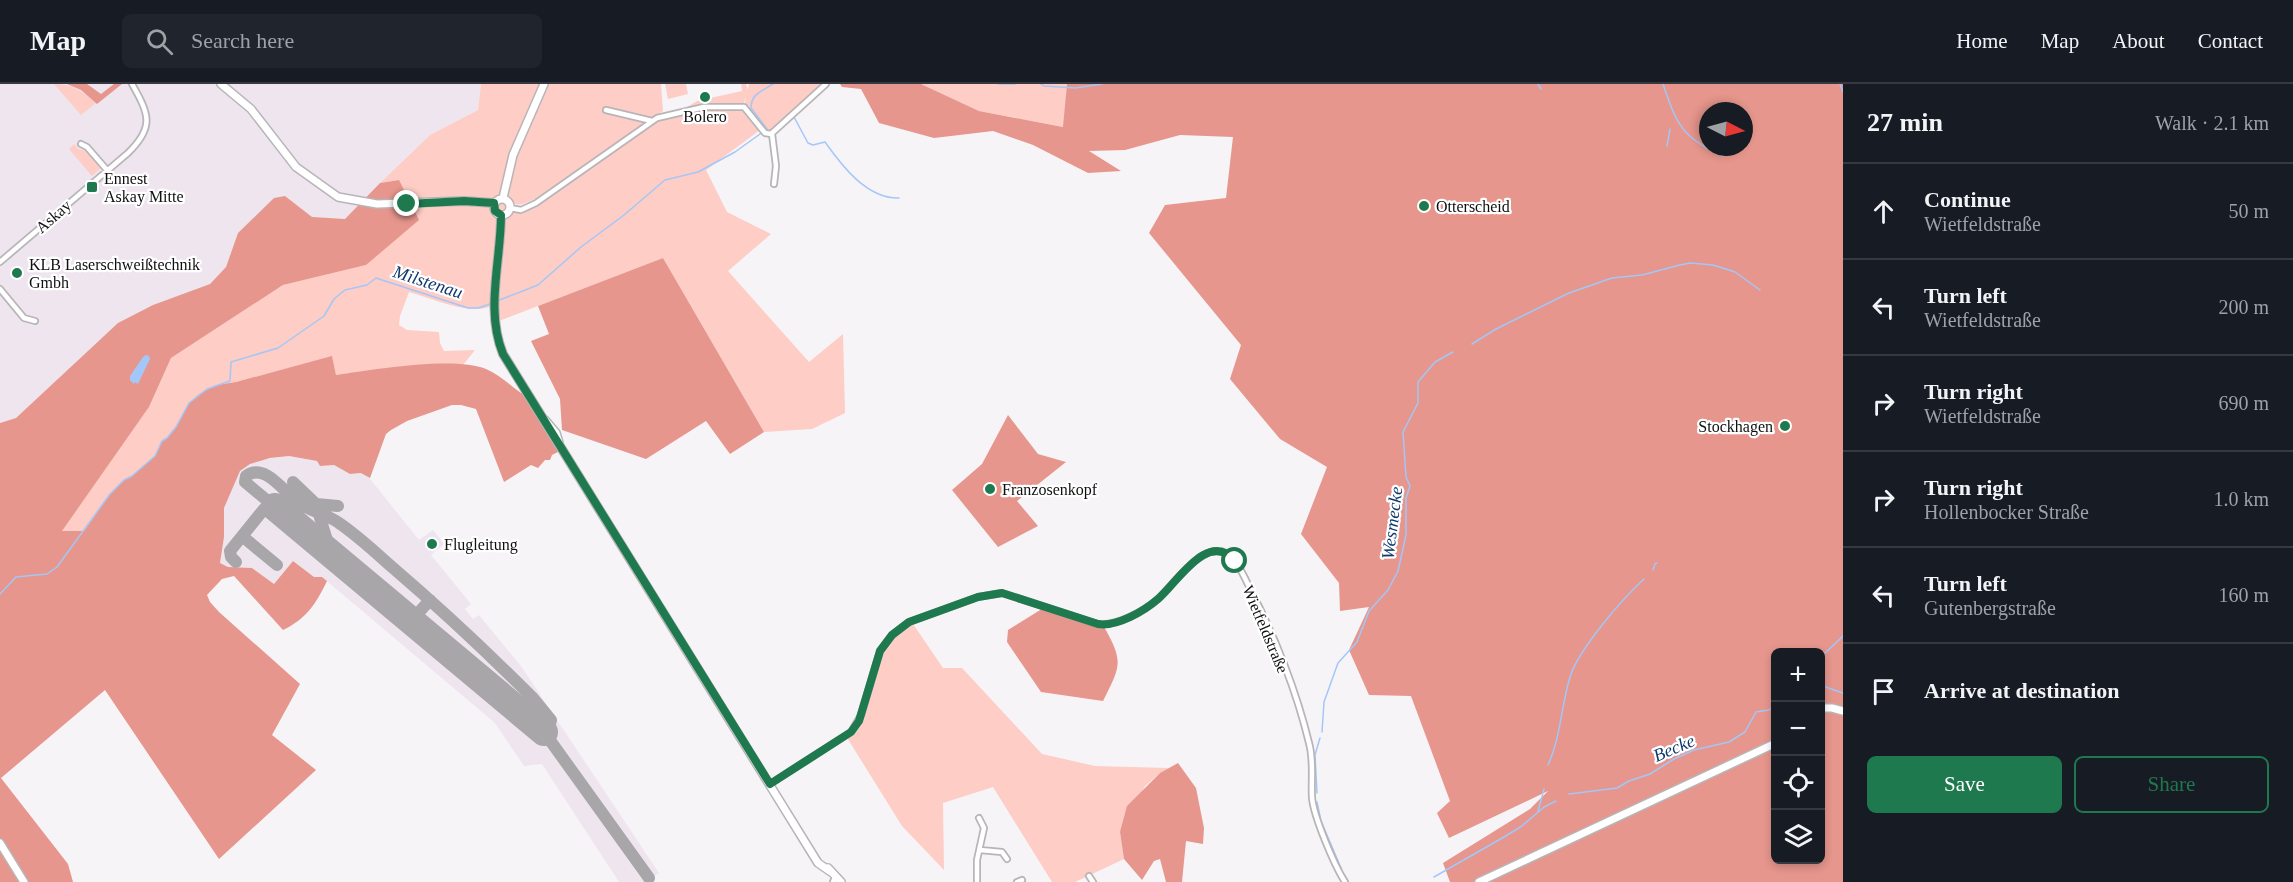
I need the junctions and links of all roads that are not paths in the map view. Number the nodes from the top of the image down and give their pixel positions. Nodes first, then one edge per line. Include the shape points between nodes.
1 (132, 84) edge
2 (221, 84) edge
3 (544, 84) edge
4 (826, 84) edge
5 (606, 110) dead end
6 (652, 121) junction
7 (772, 134) junction
8 (81, 144) dead end
9 (107, 170) junction
10 (774, 184) dead end
11 (504, 198) junction
12 (494, 203) junction
13 (510, 208) junction
14 (501, 215) junction
15 (0, 262) edge
16 (0, 290) edge
17 (35, 321) dead end
18 (1825, 708) edge
19 (1843, 711) edge
20 (1771, 745) edge
21 (770, 784) junction
22 (979, 818) dead end
23 (0, 843) edge
24 (980, 850) junction
25 (1007, 859) dead end
26 (1089, 876) dead end
27 (835, 878) edge
28 (24, 882) edge
29 (977, 882) edge
30 (1093, 882) edge
31 (1345, 882) edge
32 (1479, 882) edge

1 - 9 street, Askay via 147,116 146,131
2 - 12 main road via 251,110 296,167 338,197 377,204
3 - 11 main road via 513,154
4 - 7 street
5 - 6 street
6 - 7 street via 704,106 734,106 746,108 765,133
6 - 13 street via 536,203 521,210
7 - 10 street
8 - 9 street
9 - 15 street, Askay
11 - 12 main road
11 - 13 main road
12 - 14 main road via 495,211
13 - 14 main road
14 - 21 main road via 494,302 495,331 503,354
16 - 17 street via 24,318
18 - 19 main road
20 - 32 main road
21 - 27 main road via 808,845
21 - 31 street, Wietfeldstraße via 851,732 859,721 880,651 909,622 978,597 1002,593 1108,624 1155,601 1201,556 1221,551 1233,558 1283,663 1310,747 1312,800
22 - 24 street via 984,828
23 - 28 main road
24 - 25 street via 1002,852
24 - 29 street
26 - 30 street

